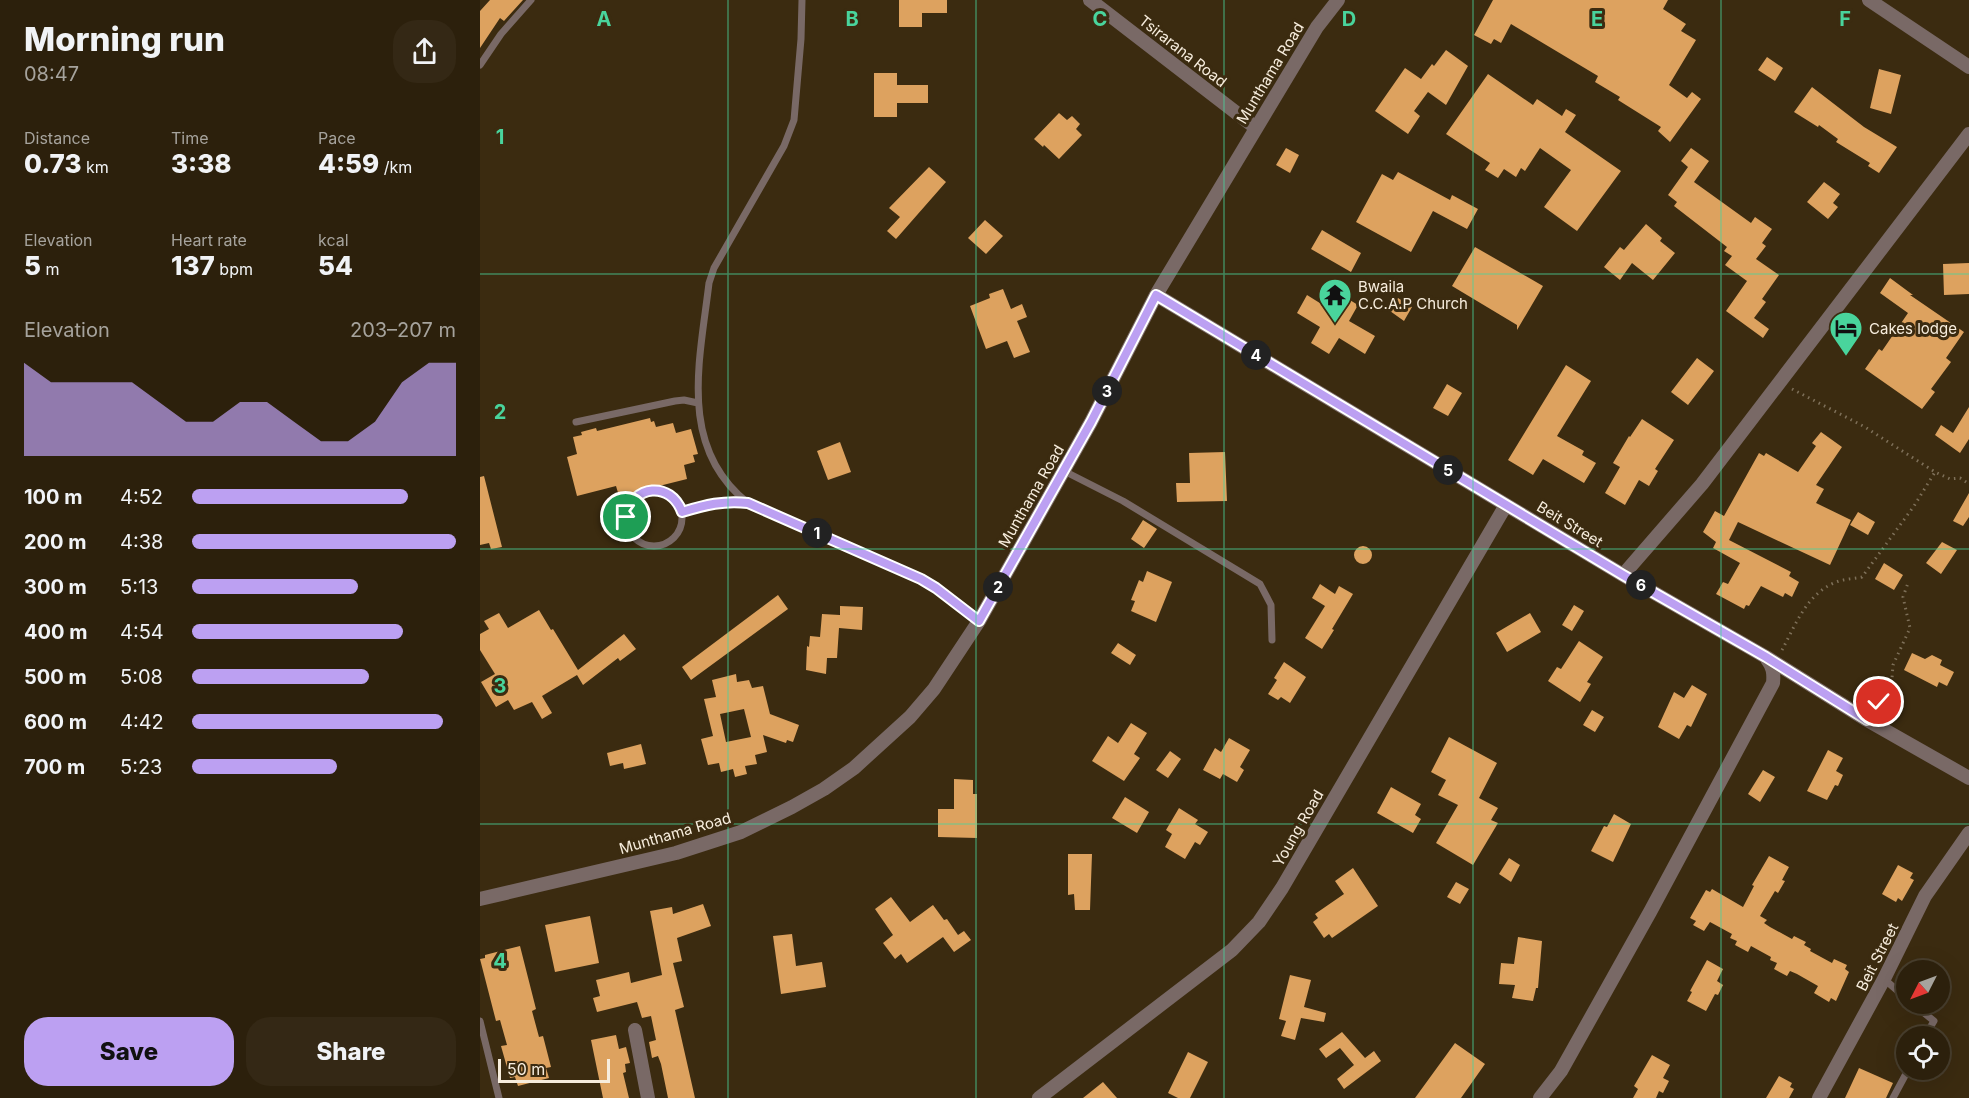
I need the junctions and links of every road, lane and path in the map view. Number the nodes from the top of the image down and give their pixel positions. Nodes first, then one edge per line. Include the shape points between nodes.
1 (531, 0) edge
2 (802, 0) edge
3 (1090, 0) edge
4 (1338, 0) edge
5 (1869, 0) edge
6 (480, 65) edge
7 (1969, 67) edge
8 (1256, 128) junction
9 (1969, 134) edge
10 (1156, 295) junction
11 (1783, 380) junction
12 (698, 403) junction
13 (576, 422) dead end
14 (1064, 471) junction
15 (1935, 472) junction
16 (1969, 484) edge
17 (748, 503) junction
18 (1506, 505) junction
19 (682, 512) junction
20 (1623, 575) junction
21 (1908, 583) dead end
22 (979, 621) junction
23 (1272, 640) dead end
24 (1766, 657) junction
25 (1867, 720) junction
26 (1969, 778) edge
27 (1969, 834) edge
28 (480, 899) edge
29 (1884, 979) junction
30 (1896, 989) edge
31 (1925, 1014) edge
32 (480, 1021) edge
33 (1931, 1026) edge
34 (635, 1030) dead end
35 (1903, 1080) edge
36 (499, 1098) edge
37 (648, 1098) edge
38 (1039, 1098) edge
39 (1540, 1098) edge
40 (1819, 1098) edge
41 (1893, 1098) edge

1 - 6 lane
2 - 12 lane via 794,120 784,146 714,268 709,283
3 - 8 street, Tsirarana Road
4 - 8 street, Munthama Road via 1317,27
5 - 7 street
8 - 10 street, Munthama Road
9 - 11 street
10 - 14 street, Munthama Road
10 - 18 street, Beit Street
11 - 15 path via 1792,389 1865,427
11 - 20 street via 1702,484
12 - 13 lane via 675,401
12 - 17 lane via 700,425 715,466 735,493
14 - 22 street, Munthama Road
14 - 23 lane via 1123,501 1260,584 1271,605
15 - 16 path
15 - 24 path via 1862,577 1834,583 1813,597 1782,650
17 - 19 lane via 717,502
17 - 22 lane via 921,579
18 - 20 street, Beit Street
18 - 38 street, Young Road via 1259,922 1232,951
19 - 19 lane via 678,534 660,546 639,542 627,524 630,503 648,491 669,494
20 - 24 street, Beit Street
21 - 25 path via 1903,597 1910,628 1887,689
22 - 28 street, Munthama Road via 934,689 910,717 854,768 800,803 741,831 676,853
24 - 25 street, Beit Street
24 - 39 street via 1772,666 1773,683 1572,1051
25 - 26 street, Beit Street
27 - 29 street, Beit Street via 1925,896
29 - 30 lane
29 - 40 street, Beit Street
31 - 33 lane via 1934,1021
32 - 36 lane
34 - 37 street
35 - 41 lane

